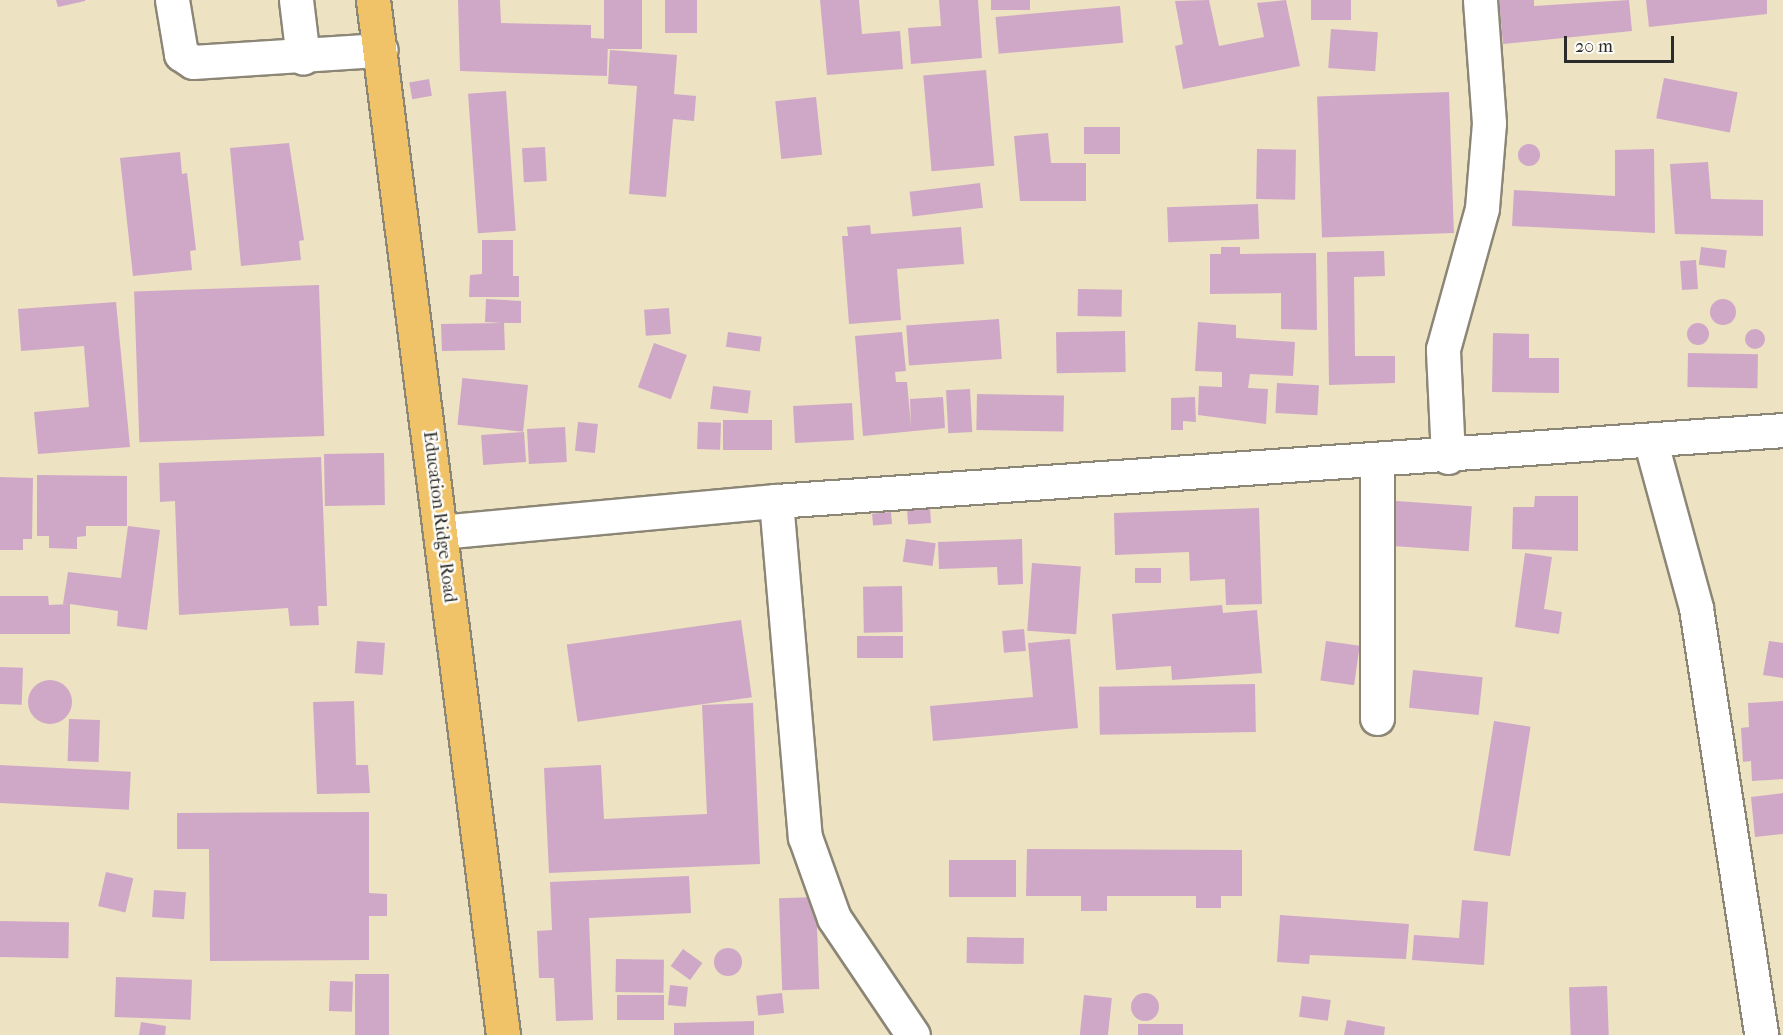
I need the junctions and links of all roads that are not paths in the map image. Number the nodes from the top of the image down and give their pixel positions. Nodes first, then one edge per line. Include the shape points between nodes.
1 (172, 0) edge
2 (296, 0) edge
3 (373, 0) edge
4 (1480, 0) edge
5 (381, 50) junction
6 (303, 58) junction
7 (1783, 430) edge
8 (1651, 442) junction
9 (1448, 457) junction
10 (1377, 461) junction
11 (776, 501) junction
12 (440, 532) junction
13 (1377, 718) dead end
14 (503, 1035) edge
15 (913, 1035) edge
16 (1761, 1035) edge

1 - 6 street via 181,54 193,62
2 - 6 street
3 - 5 main road, Education Ridge Road
4 - 9 street via 1490,123 1482,208 1443,350
5 - 6 street
5 - 12 main road, Education Ridge Road
7 - 8 street
8 - 9 street
8 - 16 street via 1696,608
9 - 10 street
10 - 11 street
10 - 13 street
11 - 12 street
11 - 15 street via 805,837 834,918
12 - 14 main road, Education Ridge Road

